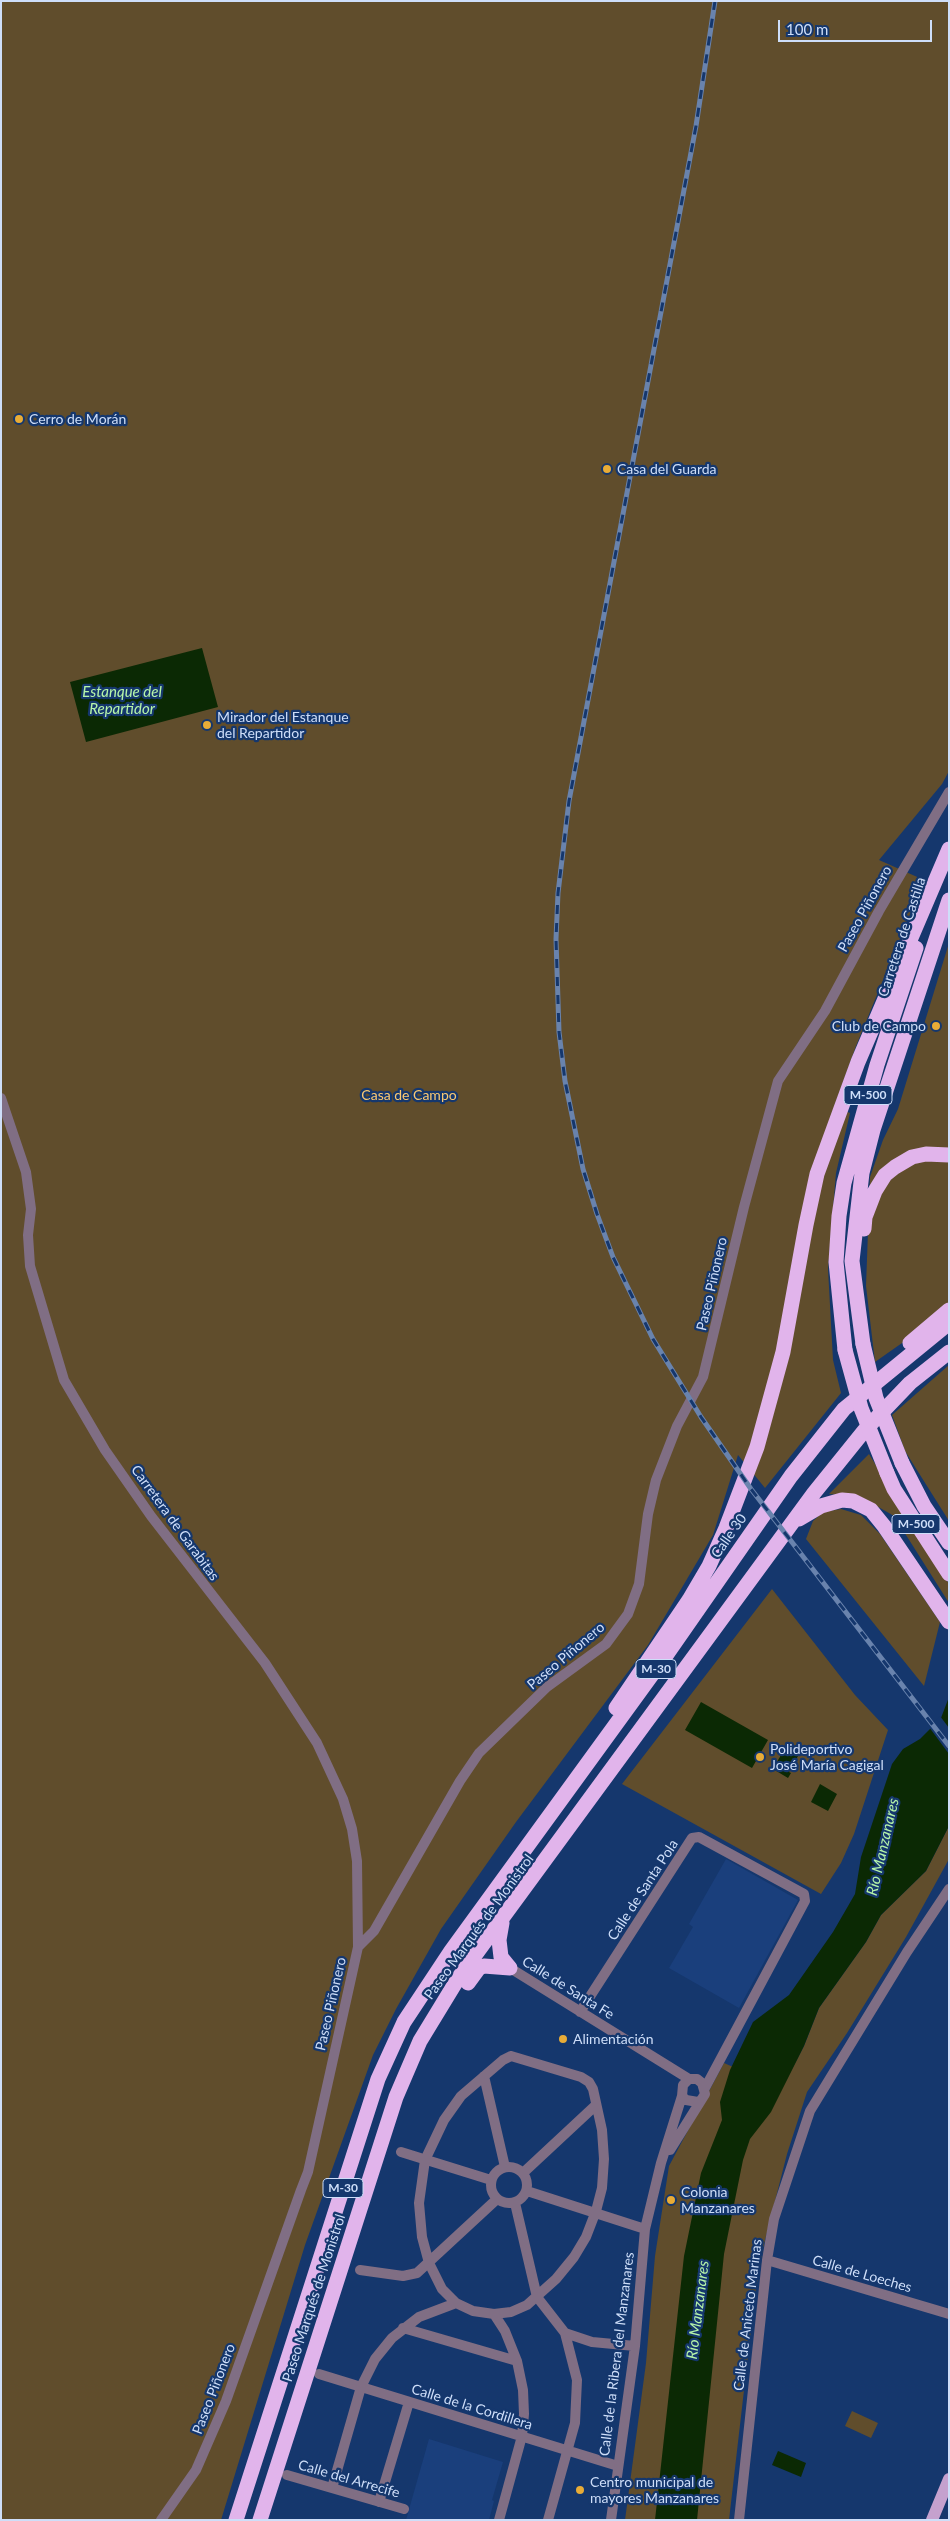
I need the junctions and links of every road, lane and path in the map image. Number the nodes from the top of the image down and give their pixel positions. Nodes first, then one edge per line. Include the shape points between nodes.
1 (949, 792) edge
2 (949, 849) edge
3 (949, 900) edge
4 (1, 1098) edge
5 (949, 1155) edge
6 (949, 1310) edge
7 (949, 1323) edge
8 (862, 1338) junction
9 (949, 1352) edge
10 (844, 1409) junction
11 (794, 1522) junction
12 (949, 1543) edge
13 (949, 1574) edge
14 (948, 1621) edge
15 (565, 1794) junction
16 (949, 1889) edge
17 (503, 1918) junction
18 (358, 1947) junction
19 (510, 1968) junction
20 (580, 2012) junction
21 (420, 2041) junction
22 (484, 2076) junction
23 (689, 2079) junction
24 (705, 2088) junction
25 (682, 2096) junction
26 (698, 2102) junction
27 (596, 2105) junction
28 (401, 2152) dead end
29 (425, 2160) junction
30 (661, 2163) junction
31 (505, 2167) junction
32 (523, 2173) junction
33 (491, 2180) junction
34 (527, 2191) junction
35 (497, 2200) junction
36 (515, 2203) junction
37 (596, 2212) junction
38 (645, 2229) junction
39 (767, 2260) junction
40 (429, 2263) junction
41 (360, 2270) dead end
42 (537, 2297) junction
43 (456, 2303) junction
44 (494, 2314) junction
45 (949, 2314) edge
46 (403, 2328) junction
47 (565, 2333) junction
48 (635, 2346) junction
49 (518, 2361) junction
50 (318, 2374) dead end
51 (360, 2388) junction
52 (409, 2402) junction
53 (522, 2436) junction
54 (567, 2450) junction
55 (618, 2466) junction
56 (287, 2476) dead end
57 (949, 2479) edge
58 (332, 2488) junction
59 (379, 2502) junction
60 (404, 2509) dead end
61 (161, 2520) edge
62 (236, 2520) edge
63 (260, 2520) edge
64 (499, 2520) edge
65 (548, 2520) edge
66 (612, 2520) edge
67 (739, 2520) edge
68 (932, 2520) edge

1 - 18 street, Paseo Piñonero via 825,1011 778,1081 703,1377 677,1426 656,1480 646,1522 639,1584 628,1614 606,1644 547,1688 479,1753 374,1931
2 - 13 highway, Carretera de Castilla / M-500, bridge via 877,1065 844,1183 836,1262 845,1350 861,1408 894,1488
2 - 15 highway via 858,1062 817,1174 783,1352 757,1447 726,1528 699,1583 623,1697
3 - 8 highway, M-500 via 873,1130 862,1173 852,1261
4 - 18 street, Carretera de Garabitas via 26,1172 30,1266 64,1380 110,1457 151,1516 265,1663 321,1750 343,1799 352,1829 357,1861
5 - 8 highway via 912,1157 885,1175 875,1191 865,1217 860,1262
6 - 10 highway via 898,1353
7 - 10 highway, Calle 30 / M-30
8 - 12 highway, M-500, bridge via 876,1398 902,1463 924,1506
9 - 11 highway, M-30 via 910,1384 864,1430
10 - 15 highway, Calle 30 / M-30 via 791,1476
11 - 14 highway via 821,1506 842,1500 853,1501 871,1510
11 - 17 highway, Paseo Marqués de Monistrol / M-30
15 - 62 highway, Paseo Marqués de Monistrol / M-30 via 451,1951 404,2022 378,2079
16 - 39 street, Calle de Aniceto Marinas via 810,2111 774,2219
17 - 19 highway via 498,1940 501,1958
17 - 21 highway, Paseo Marqués de Monistrol / M-30 via 459,1977
18 - 61 street, Paseo Piñonero via 308,2172 226,2401 196,2470
19 - 20 street, Calle de Santa Fe
19 - 21 highway via 490,1965 479,1968 439,2023
20 - 23 street, Calle de Santa Fe
20 - 24 street, Calle de Santa Pola via 692,1838 698,1837 725,1850 804,1894 805,1901
21 - 63 highway, Paseo Marqués de Monistrol / M-30 via 396,2097
22 - 27 street via 506,2058 516,2057 584,2078 594,2089
22 - 29 street via 461,2096 444,2120
22 - 31 street
23 - 24 street via 697,2079
23 - 25 street via 683,2085
24 - 26 street via 705,2094
25 - 26 street
25 - 30 street, Calle de la Ribera del Manzanares
26 - 30 street, Calle de la Ribera del Manzanares
27 - 32 street
27 - 37 street via 604,2159
28 - 29 street
29 - 33 street
29 - 40 street via 419,2203 422,2237
30 - 38 street, Calle de la Ribera del Manzanares
31 - 32 street
31 - 33 street
32 - 34 street
33 - 35 street via 491,2191
34 - 36 street
34 - 37 street
35 - 36 street
35 - 40 street
36 - 42 street
37 - 38 street
37 - 42 street via 574,2257
38 - 48 street, Calle de la Ribera del Manzanares
39 - 45 street, Calle de Loeches
39 - 67 street, Calle de Aniceto Marinas
40 - 41 street via 417,2273 403,2276
40 - 43 street via 442,2289
42 - 44 street via 511,2312
42 - 47 street
43 - 44 street via 473,2311
43 - 46 street via 428,2312
44 - 49 street
46 - 49 street
46 - 51 street via 375,2358
47 - 48 street via 592,2342
47 - 54 street via 577,2380 574,2423
48 - 55 street, Calle de la Ribera del Manzanares
49 - 53 street via 523,2390
50 - 51 street, Calle de la Cordillera
51 - 52 street, Calle de la Cordillera
51 - 58 street
52 - 53 street, Calle de la Cordillera
52 - 59 street
53 - 54 street, Calle de la Cordillera
53 - 64 street
54 - 55 street, Calle de la Cordillera
54 - 65 street
55 - 66 street, Calle de la Ribera del Manzanares
56 - 58 street, Calle del Arrecife
57 - 68 main road
58 - 59 street, Calle del Arrecife
59 - 60 street, Calle del Arrecife

